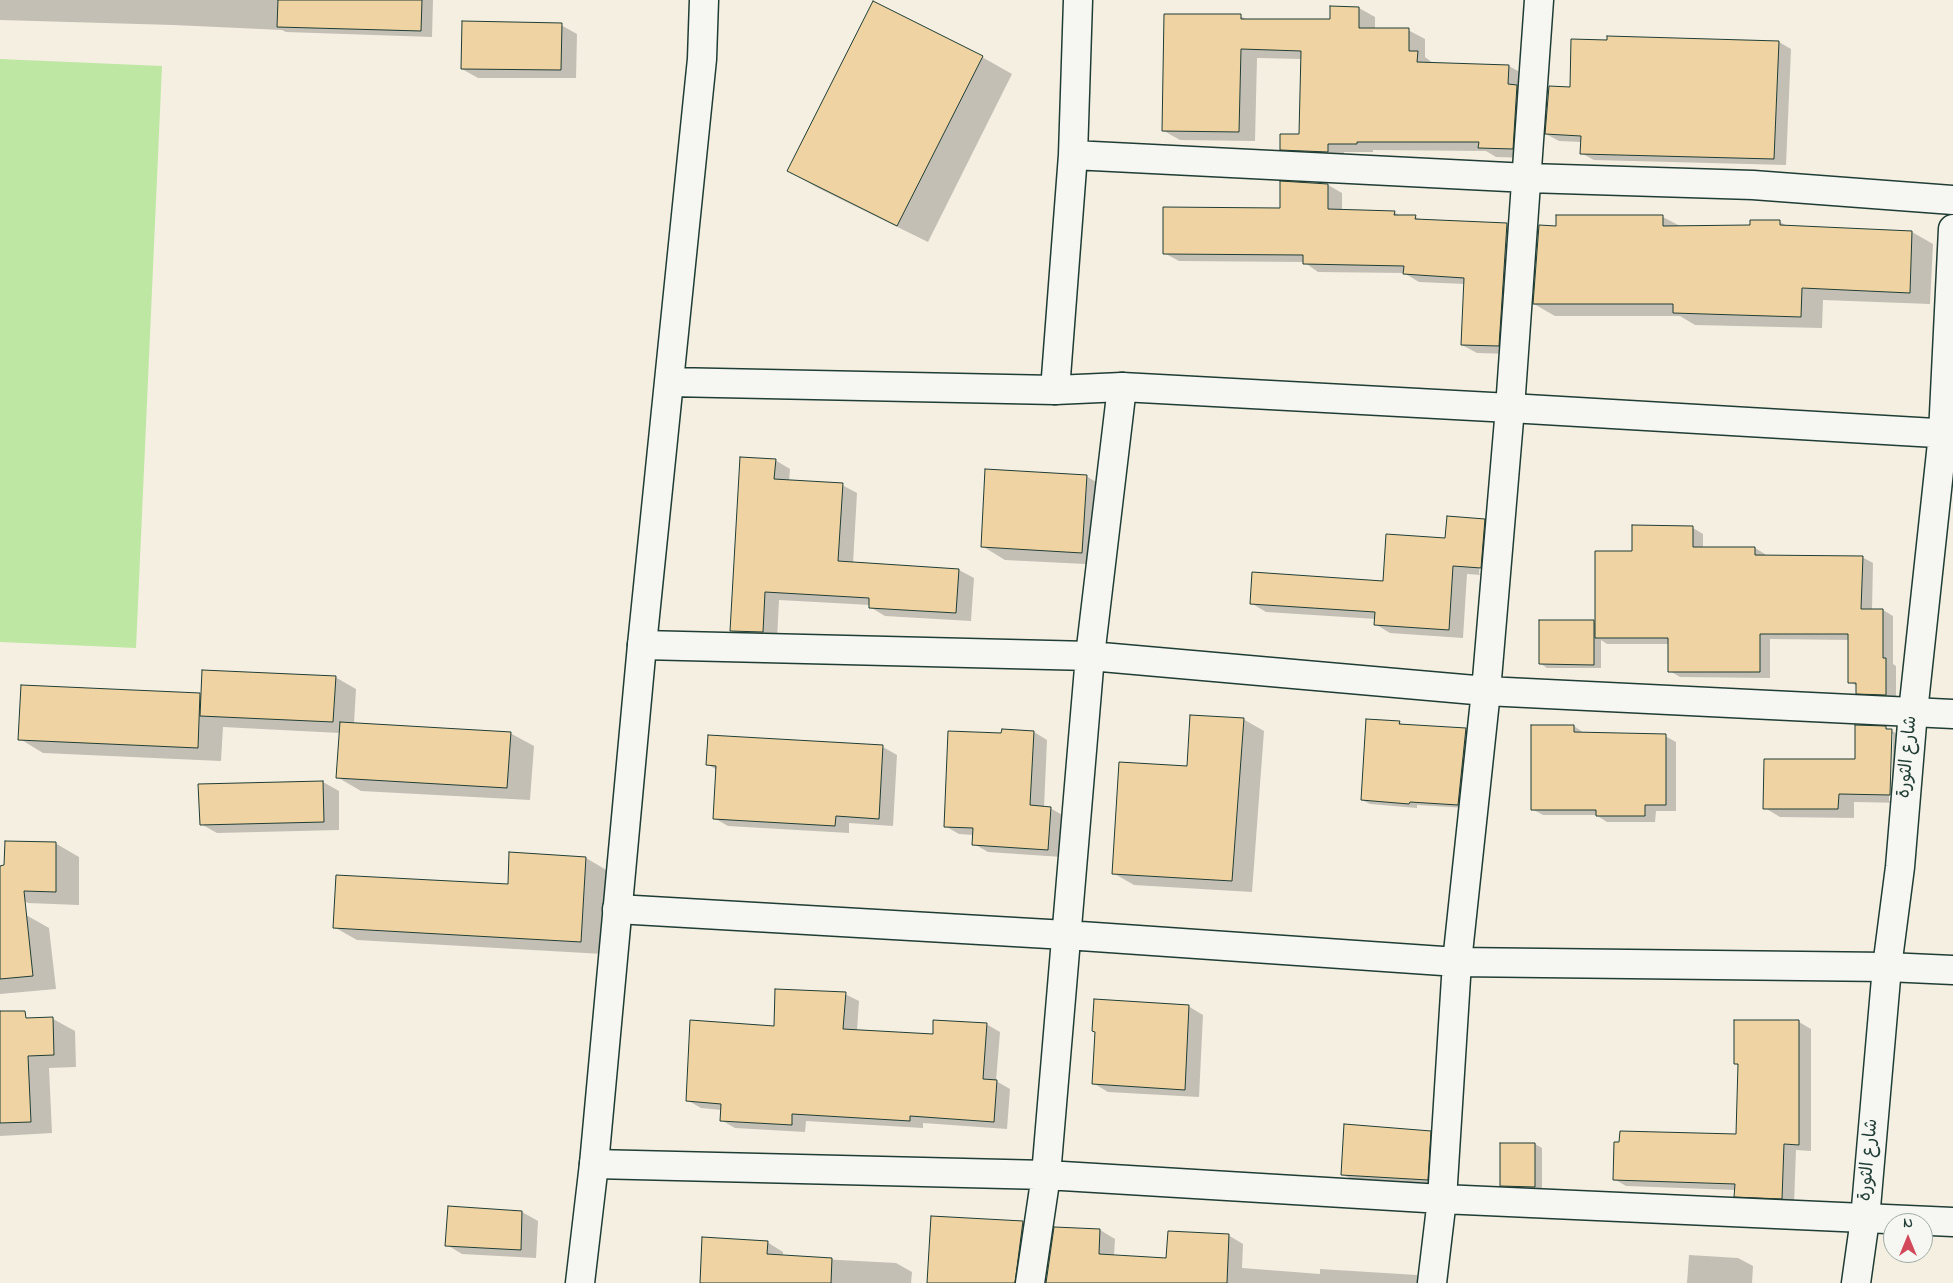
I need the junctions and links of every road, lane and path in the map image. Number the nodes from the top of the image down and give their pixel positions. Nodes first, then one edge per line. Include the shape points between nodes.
1 (704, 0) edge
2 (1078, 0) edge
3 (1540, 0) edge
4 (1073, 155) junction
5 (1528, 178) junction
6 (1953, 200) edge
7 (1953, 229) edge
8 (670, 382) junction
9 (1122, 388) junction
10 (1055, 390) junction
11 (1510, 408) junction
12 (1948, 434) edge
13 (642, 645) junction
14 (1090, 656) junction
15 (1486, 691) junction
16 (1913, 712) junction
17 (1953, 714) edge
18 (617, 909) junction
19 (1066, 935) junction
20 (1457, 962) junction
21 (1887, 967) junction
22 (1953, 970) edge
23 (594, 1164) junction
24 (1046, 1175) junction
25 (1442, 1199) junction
26 (1865, 1219) junction
27 (1953, 1222) edge
28 (580, 1283) edge
29 (1030, 1283) edge
30 (1432, 1283) edge
31 (1856, 1283) edge

1 - 8 street via 702,59
2 - 4 street
3 - 5 street
4 - 5 street
4 - 10 street
5 - 6 street via 1753,185
5 - 11 street
7 - 12 street, شارع الثورة
8 - 10 street
8 - 13 street
9 - 10 street
9 - 11 street
9 - 14 street
11 - 12 street
11 - 15 street
12 - 16 street, شارع الثورة
13 - 14 street
13 - 18 street
14 - 15 street
14 - 19 street
15 - 16 street
15 - 20 street
16 - 17 street
16 - 21 street, شارع الثورة via 1900,867
18 - 19 street
18 - 23 street
19 - 20 street
19 - 24 street
20 - 21 street
20 - 25 street
21 - 22 street
21 - 26 street, شارع الثورة
23 - 24 street
23 - 28 street
24 - 25 street
24 - 29 street
25 - 26 street
25 - 30 street
26 - 27 street
26 - 31 street, شارع الثورة

